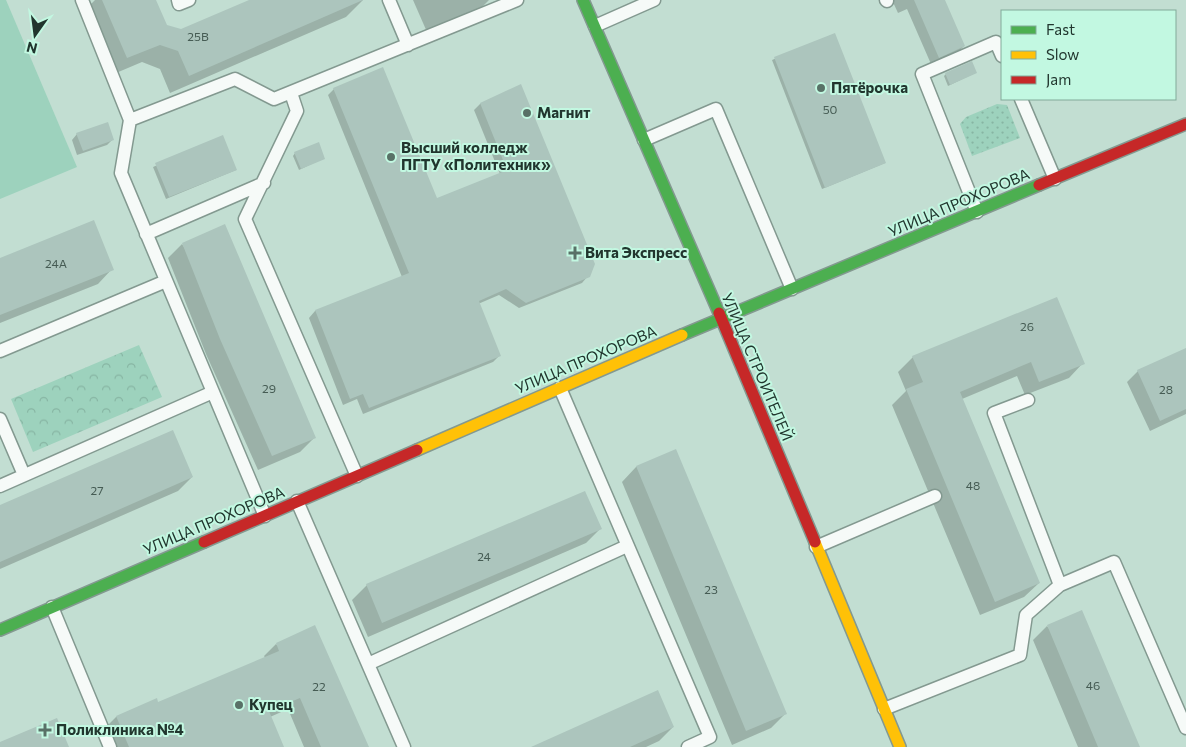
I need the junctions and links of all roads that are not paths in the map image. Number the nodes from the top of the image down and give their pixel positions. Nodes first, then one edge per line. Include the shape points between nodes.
1 (82, 0) edge
2 (178, 0) edge
3 (189, 0) edge
4 (389, 0) edge
5 (517, 0) edge
6 (584, 0) edge
7 (654, 0) edge
8 (595, 26) junction
9 (408, 45) junction
10 (1001, 54) edge
11 (291, 93) junction
12 (1021, 100) edge
13 (130, 120) junction
14 (1186, 124) edge
15 (644, 140) junction
16 (1055, 179) junction
17 (264, 183) junction
18 (977, 212) junction
19 (146, 234) junction
20 (166, 281) junction
21 (792, 289) junction
22 (720, 318) junction
23 (0, 351) edge
24 (560, 388) junction
25 (213, 392) junction
26 (1028, 400) dead end
27 (0, 419) edge
28 (24, 475) junction
29 (357, 476) junction
30 (0, 486) edge
31 (935, 496) dead end
32 (297, 501) junction
33 (265, 516) junction
34 (628, 546) junction
35 (816, 547) junction
36 (1060, 585) junction
37 (52, 607) junction
38 (0, 630) edge
39 (368, 664) junction
40 (884, 709) junction
41 (1186, 728) edge
42 (110, 747) edge
43 (404, 747) edge
44 (688, 747) edge
45 (900, 747) edge

1 - 13 lane
2 - 3 lane via 179,4
4 - 9 lane
5 - 9 lane
6 - 8 street, УЛИЦА СТРОИТЕЛЕЙ
7 - 8 lane
8 - 15 street, УЛИЦА СТРОИТЕЛЕЙ
9 - 11 lane
10 - 18 lane via 996,42 922,74
11 - 13 lane via 274,100 235,79
11 - 17 lane via 296,111
12 - 16 lane
13 - 19 lane via 120,174
14 - 16 street, УЛИЦА ПРОХОРОВА
15 - 21 lane via 716,109
15 - 22 street, УЛИЦА СТРОИТЕЛЕЙ
16 - 18 street, УЛИЦА ПРОХОРОВА
17 - 19 lane
17 - 29 lane via 245,219
18 - 21 street, УЛИЦА ПРОХОРОВА
19 - 20 lane
20 - 23 lane
20 - 25 lane
21 - 22 street, УЛИЦА ПРОХОРОВА
22 - 24 street, УЛИЦА ПРОХОРОВА
22 - 35 street, УЛИЦА СТРОИТЕЛЕЙ
24 - 29 street, УЛИЦА ПРОХОРОВА
24 - 34 lane
25 - 28 lane
25 - 33 lane
26 - 36 lane via 994,414
27 - 28 lane
28 - 30 lane
29 - 32 street, УЛИЦА ПРОХОРОВА
31 - 35 lane
32 - 33 street, УЛИЦА ПРОХОРОВА
32 - 39 lane
33 - 37 street, УЛИЦА ПРОХОРОВА
34 - 39 lane
34 - 44 lane via 710,737
35 - 40 street, УЛИЦА СТРОИТЕЛЕЙ
36 - 40 lane via 1026,616 1020,655
36 - 41 lane via 1114,562
37 - 38 street, УЛИЦА ПРОХОРОВА
37 - 42 lane
39 - 43 lane
40 - 45 street, УЛИЦА СТРОИТЕЛЕЙ

